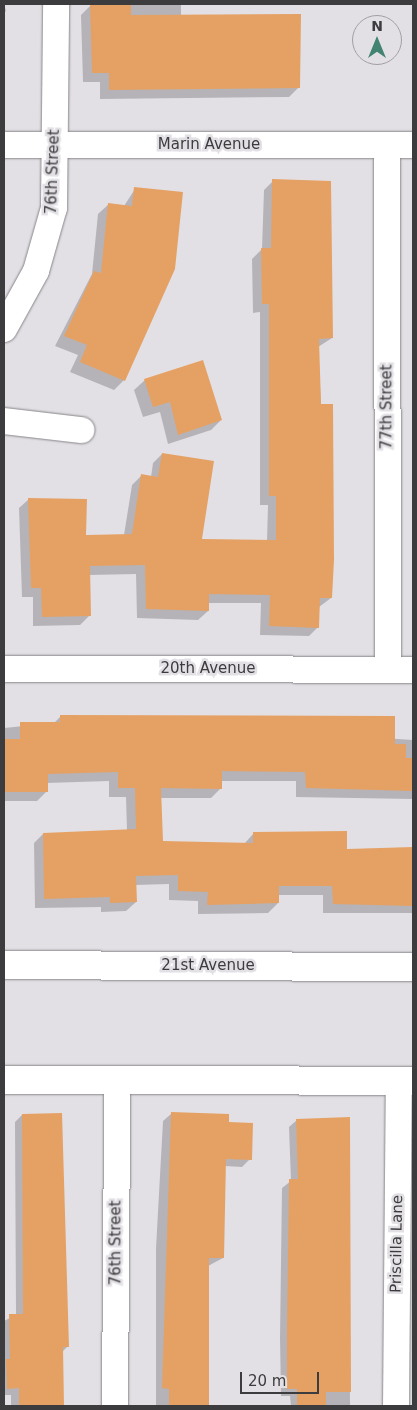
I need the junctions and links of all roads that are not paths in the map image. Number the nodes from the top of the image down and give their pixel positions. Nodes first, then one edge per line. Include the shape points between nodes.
1 (56, 4) edge
2 (4, 145) edge
3 (55, 145) junction
4 (387, 145) junction
5 (413, 145) edge
6 (4, 329) edge
7 (4, 421) edge
8 (81, 430) dead end
9 (4, 668) edge
10 (401, 670) edge
11 (4, 965) edge
12 (413, 966) edge
13 (4, 1080) edge
14 (117, 1080) junction
15 (406, 1081) edge
16 (115, 1406) edge
17 (396, 1406) edge

1 - 3 street, 76th Street
2 - 3 street, Marin Avenue
3 - 4 street, Marin Avenue
3 - 6 street, 76th Street via 54,208 48,240
4 - 5 street, Marin Avenue
4 - 10 street, 77th Street
7 - 8 street
9 - 10 street, 20th Avenue
11 - 12 street, 21st Avenue
13 - 14 street
14 - 15 street
14 - 16 street, 76th Street
15 - 17 street, Priscilla Lane

